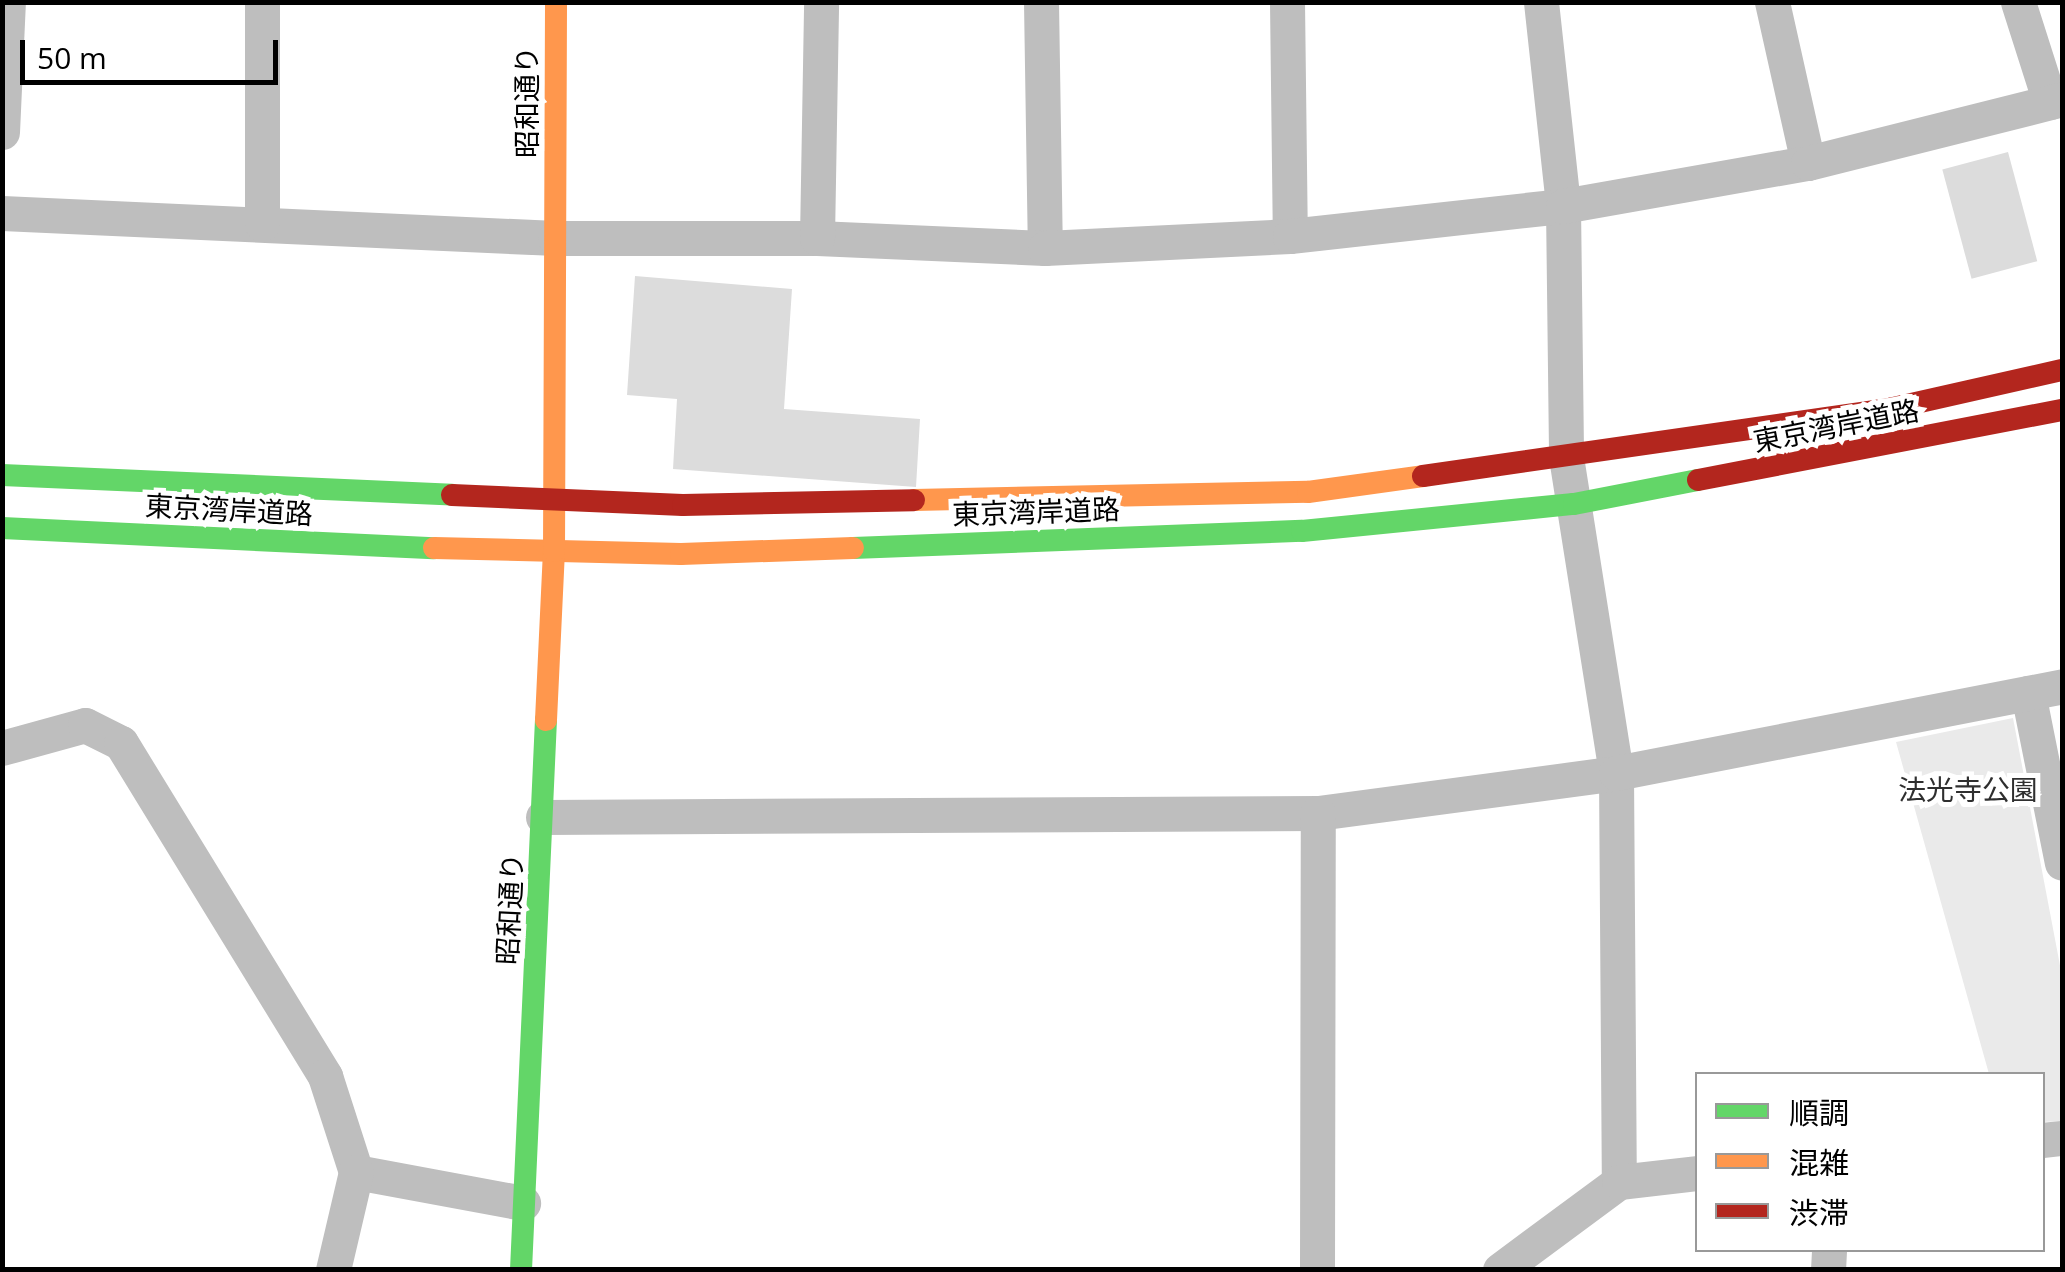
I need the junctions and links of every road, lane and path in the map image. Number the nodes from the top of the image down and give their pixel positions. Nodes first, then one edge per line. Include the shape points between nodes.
1 (8, 2) edge
2 (262, 2) edge
3 (556, 2) edge
4 (821, 2) edge
5 (1041, 2) edge
6 (1287, 2) edge
7 (1541, 2) edge
8 (1772, 2) edge
9 (2018, 2) edge
10 (2056, 101) edge
11 (2, 132) edge
12 (1808, 163) junction
13 (1563, 206) junction
14 (2, 213) edge
15 (262, 224) junction
16 (1290, 236) junction
17 (555, 238) junction
18 (817, 238) junction
19 (1044, 248) junction
20 (2062, 370) edge
21 (2062, 410) edge
22 (1566, 457) junction
23 (2, 475) edge
24 (555, 502) junction
25 (1574, 504) junction
26 (2, 528) edge
27 (554, 552) junction
28 (2062, 686) edge
29 (2028, 694) junction
30 (2, 748) edge
31 (1616, 773) junction
32 (1318, 813) junction
33 (543, 817) junction
34 (2062, 863) edge
35 (356, 1172) junction
36 (1695, 1174) edge
37 (1619, 1182) junction
38 (523, 1202) junction
39 (333, 1270) edge
40 (521, 1270) edge
41 (1317, 1270) edge
42 (1500, 1270) edge

1 - 11 street
2 - 15 street
3 - 17 main road, 昭和通り
4 - 18 street
5 - 19 street
6 - 16 street
7 - 13 street
8 - 12 street
9 - 10 street
10 - 12 street
12 - 13 street
13 - 16 street
13 - 22 street
14 - 15 street
15 - 17 street
16 - 19 street
17 - 18 street
17 - 24 main road, 昭和通り
18 - 19 street
20 - 22 main road, 東京湾岸道路 via 1889,409
21 - 25 main road, 東京湾岸道路
22 - 24 main road, 東京湾岸道路 via 1308,492
22 - 25 street
23 - 24 main road, 東京湾岸道路
24 - 27 main road, 昭和通り
25 - 27 main road, 東京湾岸道路 via 1302,530 681,554
25 - 31 street
26 - 27 main road, 東京湾岸道路
27 - 33 main road, 昭和通り
28 - 29 street
29 - 31 street
29 - 34 street
30 - 35 street via 84,725 120,742 326,1076
31 - 32 street
31 - 37 street
32 - 33 street
32 - 41 street
33 - 38 main road, 昭和通り
35 - 38 street
35 - 39 street
36 - 37 street
37 - 42 street
38 - 40 main road, 昭和通り

